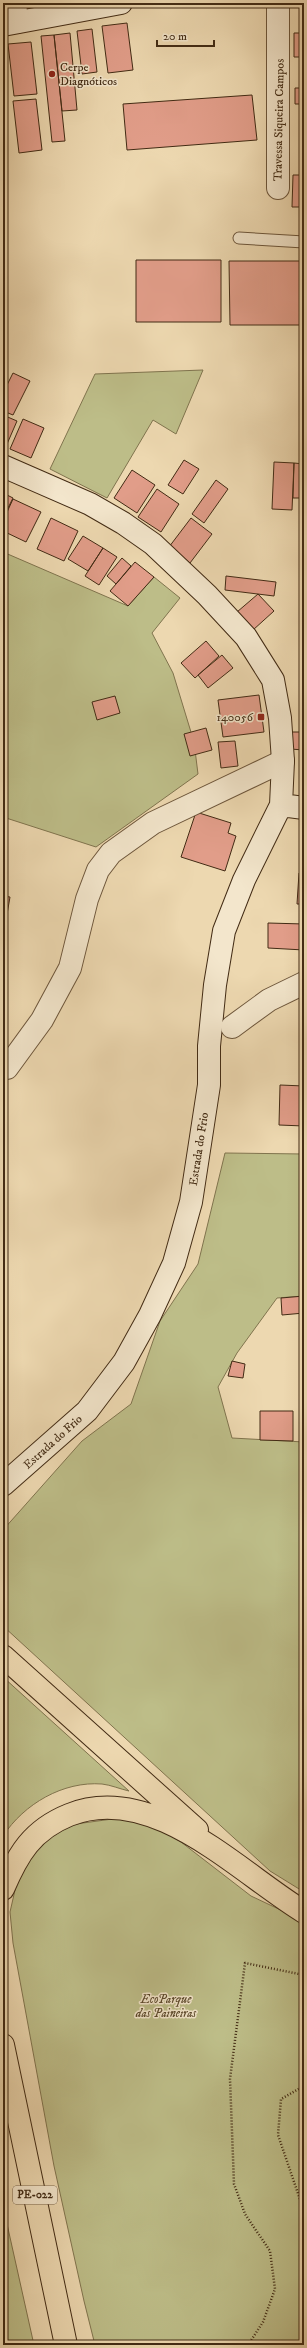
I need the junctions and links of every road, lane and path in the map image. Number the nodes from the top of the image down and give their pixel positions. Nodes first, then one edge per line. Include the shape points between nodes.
1 (120, 3) edge
2 (278, 3) edge
3 (12, 17) edge
4 (278, 188) dead end
5 (239, 238) dead end
6 (304, 242) edge
7 (3, 466) edge
8 (283, 770) junction
9 (281, 804) junction
10 (304, 808) edge
11 (304, 983) edge
12 (232, 1027) dead end
13 (7, 1068) dead end
14 (10, 1480) edge
15 (3, 1491) edge
16 (3, 1656) edge
17 (236, 1865) junction
18 (3, 1889) edge
19 (304, 1912) edge
20 (304, 1975) edge
21 (3, 2045) edge
22 (304, 2086) edge
23 (304, 2211) edge
24 (66, 2345) edge
25 (248, 2345) edge

1 - 3 main road
2 - 4 main road, Travessa Siqueira Campos
5 - 6 lane
7 - 8 main road, Estrada do Frio via 90,504 153,544 207,595 246,637 273,680 280,718
8 - 9 main road, Estrada do Frio
8 - 13 main road via 153,823 111,853 98,870 90,892 70,968 42,1020
9 - 10 main road
9 - 14 main road, Estrada do Frio via 244,880 224,932 215,985 209,1046 209,1085 191,1202 174,1263 150,1315 124,1362 87,1411
11 - 12 main road via 269,1000
14 - 15 main road, Estrada do Frio
16 - 17 highway
17 - 18 highway via 192,1835 141,1812 100,1807 61,1818 36,1834 15,1861
17 - 19 highway
20 - 25 path via 245,1963 230,2079 234,2184 245,2214 270,2251 275,2289 263,2322
21 - 24 highway, PE-022
22 - 23 path via 281,2099 278,2136

